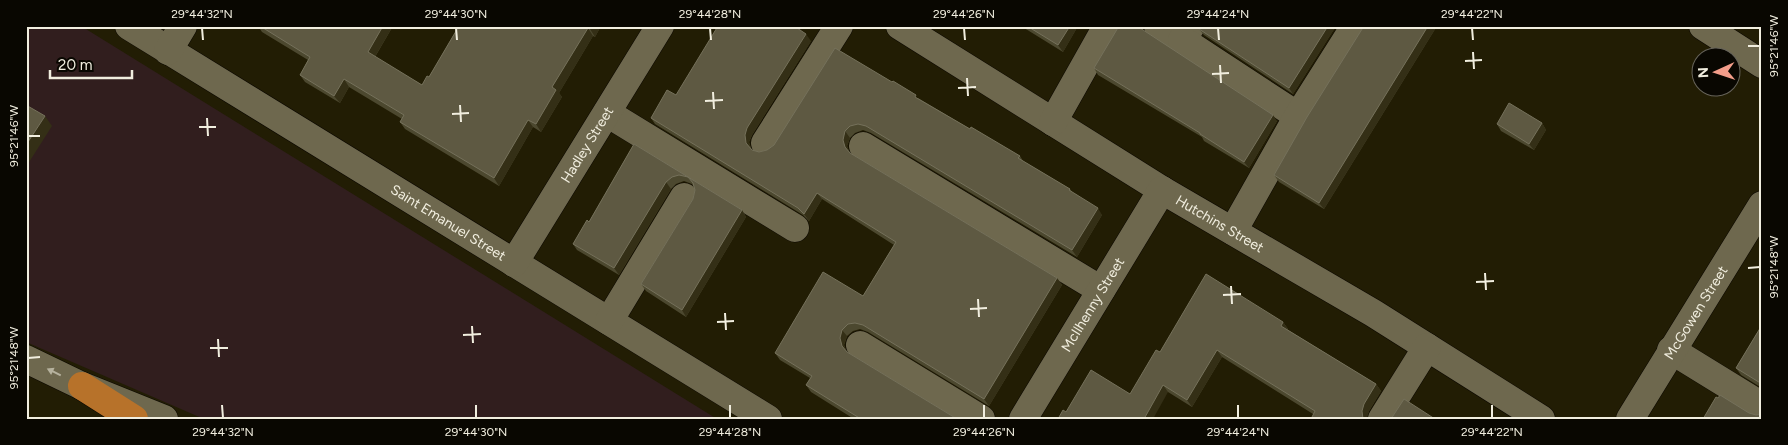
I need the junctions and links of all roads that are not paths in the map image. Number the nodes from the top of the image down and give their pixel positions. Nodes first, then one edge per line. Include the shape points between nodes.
1 (129, 26) edge
2 (183, 26) edge
3 (660, 26) edge
4 (839, 26) edge
5 (900, 26) edge
6 (1107, 26) edge
7 (1158, 26) edge
8 (1354, 26) edge
9 (1703, 26) edge
10 (1186, 33) edge
11 (168, 50) junction
12 (1762, 64) edge
13 (607, 112) junction
14 (1298, 116) junction
15 (1053, 122) junction
16 (766, 143) dead end
17 (863, 146) dead end
18 (1162, 190) junction
19 (684, 197) dead end
20 (1758, 218) edge
21 (795, 228) dead end
22 (1233, 231) junction
23 (514, 263) junction
24 (1101, 290) junction
25 (609, 321) junction
26 (860, 345) dead end
27 (1427, 347) junction
28 (1671, 350) junction
29 (26, 359) edge
30 (82, 386) junction
31 (1762, 406) edge
32 (134, 419) edge
33 (164, 419) edge
34 (768, 419) edge
35 (981, 419) edge
36 (1022, 419) edge
37 (1382, 419) edge
38 (1541, 419) edge
39 (1630, 419) edge

1 - 11 street, Saint Emanuel Street
2 - 11 street
3 - 13 street, Hadley Street
4 - 16 street
5 - 15 street, Hutchins Street
6 - 15 street
7 - 10 street
8 - 14 street
9 - 12 street
10 - 14 street
11 - 23 street, Saint Emanuel Street
13 - 21 street
13 - 23 street, Hadley Street
14 - 22 street
15 - 18 street, Hutchins Street
17 - 24 street
18 - 22 street, Hutchins Street
18 - 24 street, McIlhenny Street
19 - 25 street
20 - 28 street, McGowen Street
22 - 27 street, Hutchins Street
23 - 25 street, Saint Emanuel Street
24 - 36 street, McIlhenny Street
25 - 34 street, Saint Emanuel Street
26 - 35 street
27 - 37 street
27 - 38 street, Hutchins Street
28 - 31 street
28 - 39 street, McGowen Street
30 -> 29 street
30 - 32 highway
30 - 33 street

